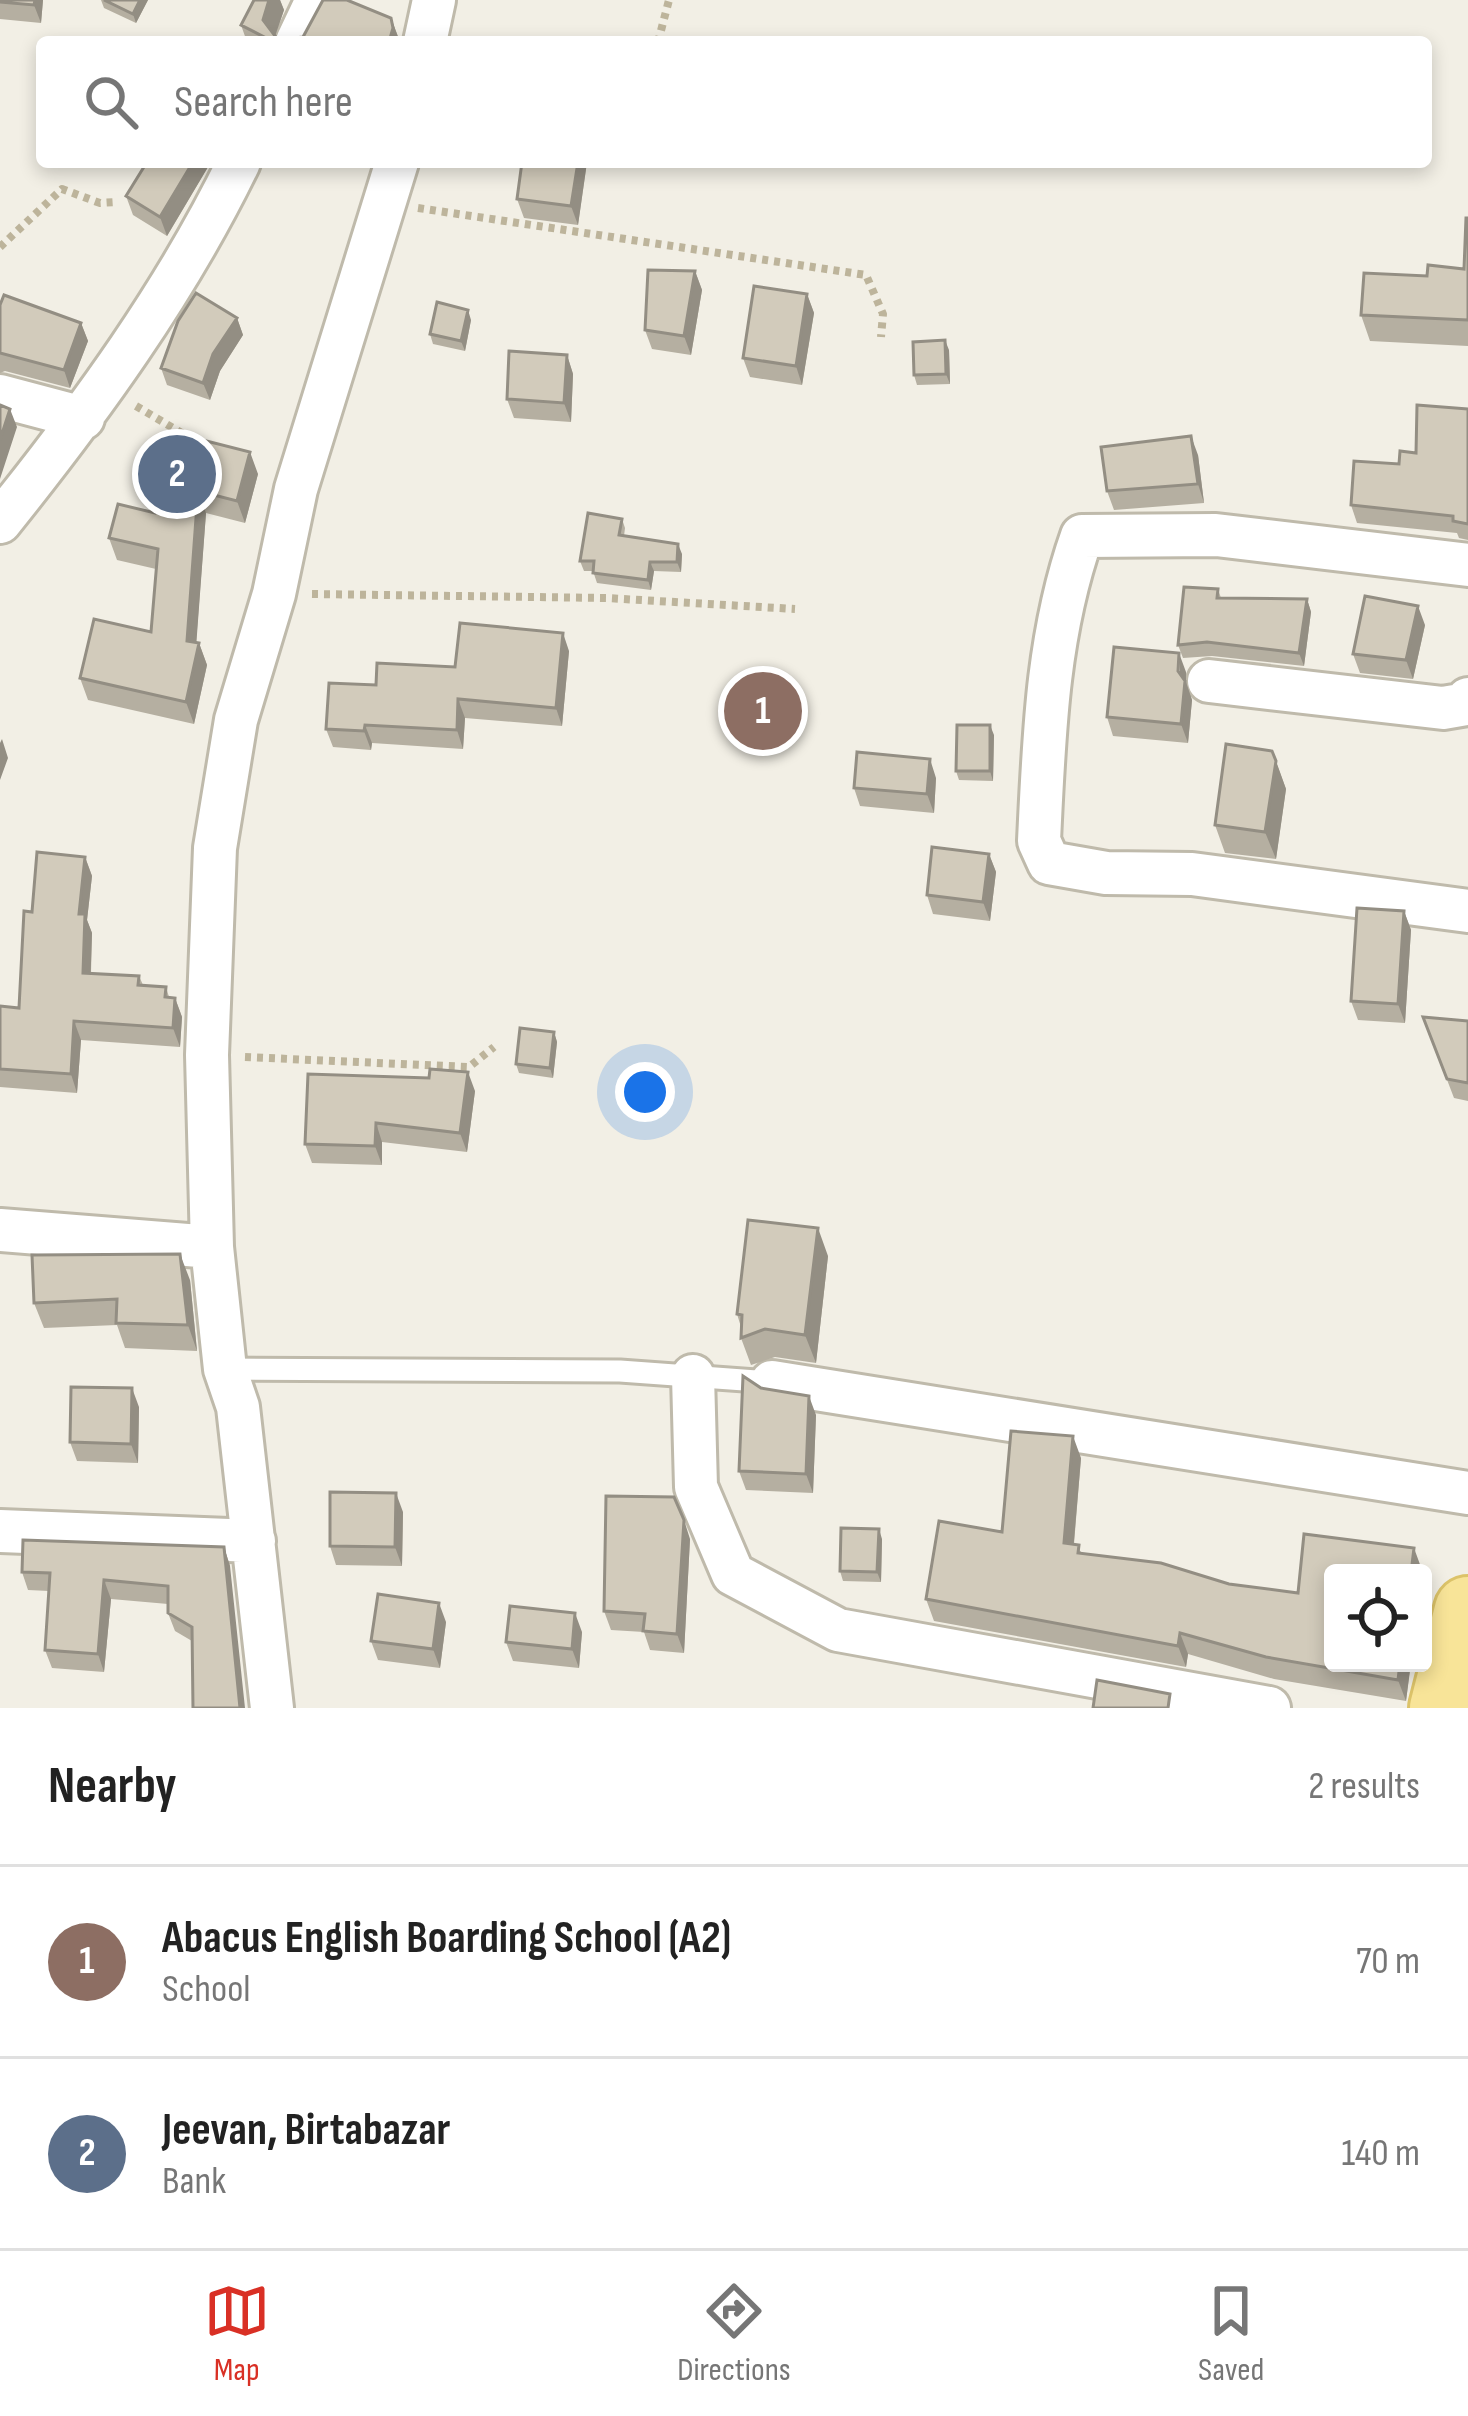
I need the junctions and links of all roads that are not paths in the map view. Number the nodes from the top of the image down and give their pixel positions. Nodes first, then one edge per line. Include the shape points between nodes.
1 (317, 0) edge
2 (434, 0) edge
3 (300, 36) edge
4 (426, 36) edge
5 (235, 168) edge
6 (396, 168) edge
7 (0, 396) edge
8 (94, 402) junction
9 (0, 522) edge
10 (1468, 565) edge
11 (1208, 681) dead end
12 (1468, 699) edge
13 (1468, 910) edge
14 (0, 1230) edge
15 (212, 1247) junction
16 (225, 1369) junction
17 (693, 1376) junction
18 (772, 1382) joint
19 (1468, 1493) edge
20 (0, 1531) edge
21 (254, 1541) junction
22 (1468, 1610) edge
23 (272, 1708) edge
24 (1269, 1708) edge
25 (1443, 1708) edge

1 - 3 street
2 - 4 street
5 - 8 street
6 - 15 street via 296,489 236,720 215,848 207,1055
7 - 8 street
8 - 9 street
10 - 13 street via 1216,535 1082,536 1047,682 1040,841 1049,863 1106,873 1192,874
11 - 12 street via 1443,708
14 - 15 street
15 - 16 street
16 - 17 lane
16 - 21 street via 238,1407
17 - 18 lane
17 - 24 street via 696,1487 733,1574 838,1630
18 - 19 street
20 - 21 street
21 - 23 street
22 - 25 main road

